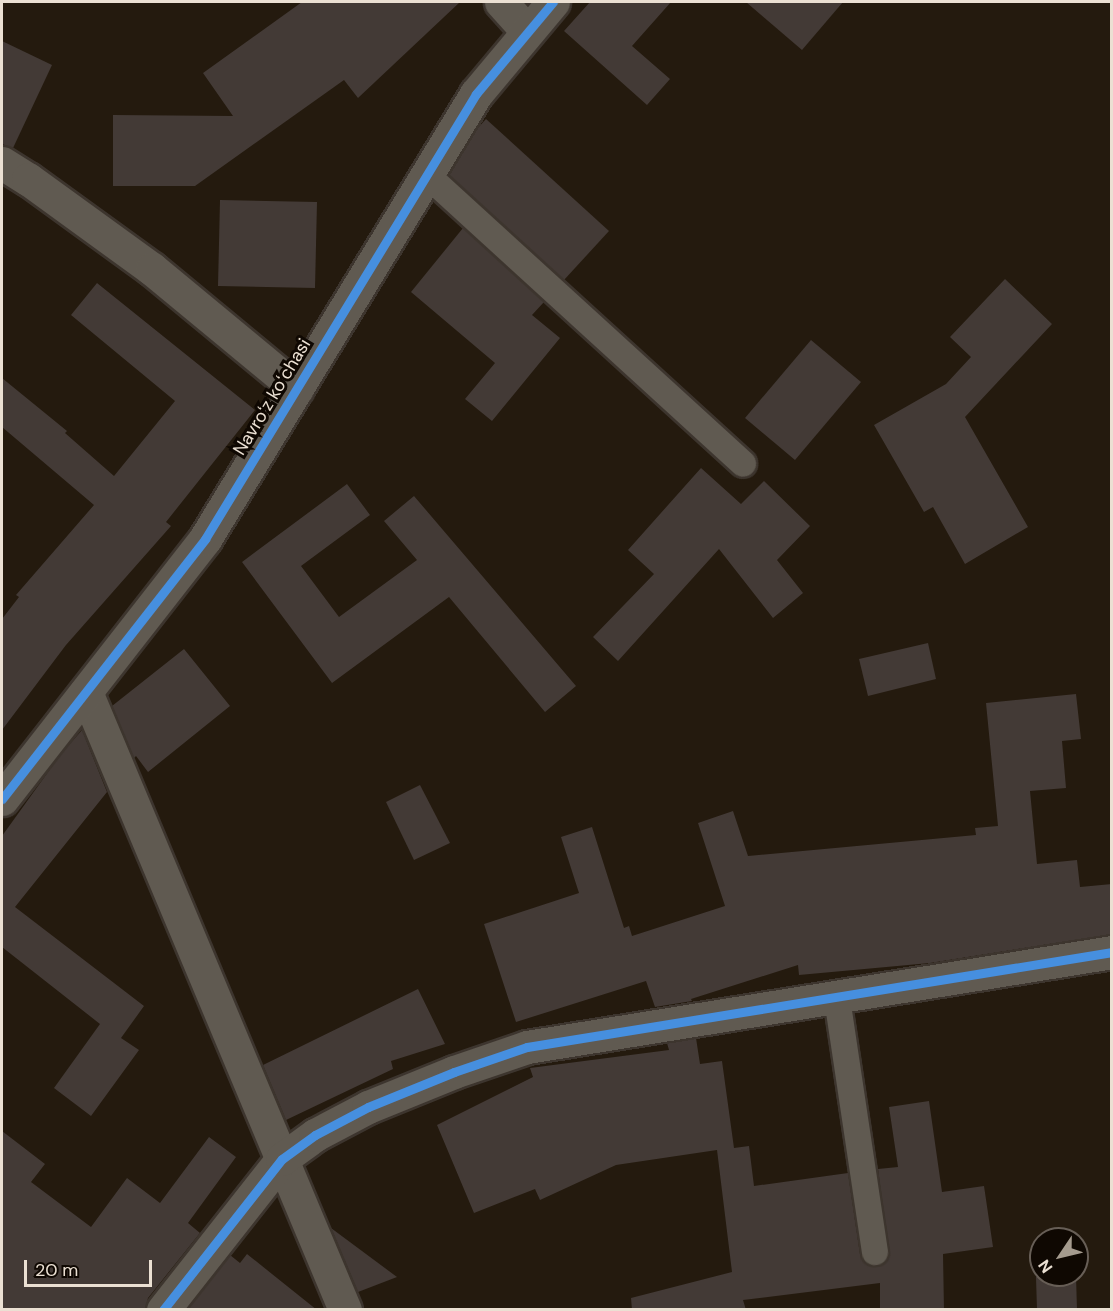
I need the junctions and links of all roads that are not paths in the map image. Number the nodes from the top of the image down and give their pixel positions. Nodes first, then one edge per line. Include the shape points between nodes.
1 (501, 2) edge
2 (553, 2) edge
3 (527, 31) junction
4 (2, 164) edge
5 (427, 175) junction
6 (297, 389) junction
7 (742, 464) dead end
8 (86, 692) junction
9 (2, 799) edge
10 (1112, 952) edge
11 (837, 998) junction
12 (282, 1159) junction
13 (875, 1252) dead end
14 (163, 1310) edge
15 (345, 1310) edge

1 - 3 street
2 - 3 street, Navroʻz koʻchasi
3 - 5 street, Navroʻz koʻchasi via 476,94
4 - 6 street via 152,269
5 - 6 street, Navroʻz koʻchasi
5 - 7 lane
6 - 8 street, Navroʻz koʻchasi via 205,539
8 - 9 street, Navroʻz koʻchasi
8 - 12 street
10 - 11 street
11 - 12 street via 527,1047 368,1107 315,1135
11 - 13 lane
12 - 14 street
12 - 15 street

